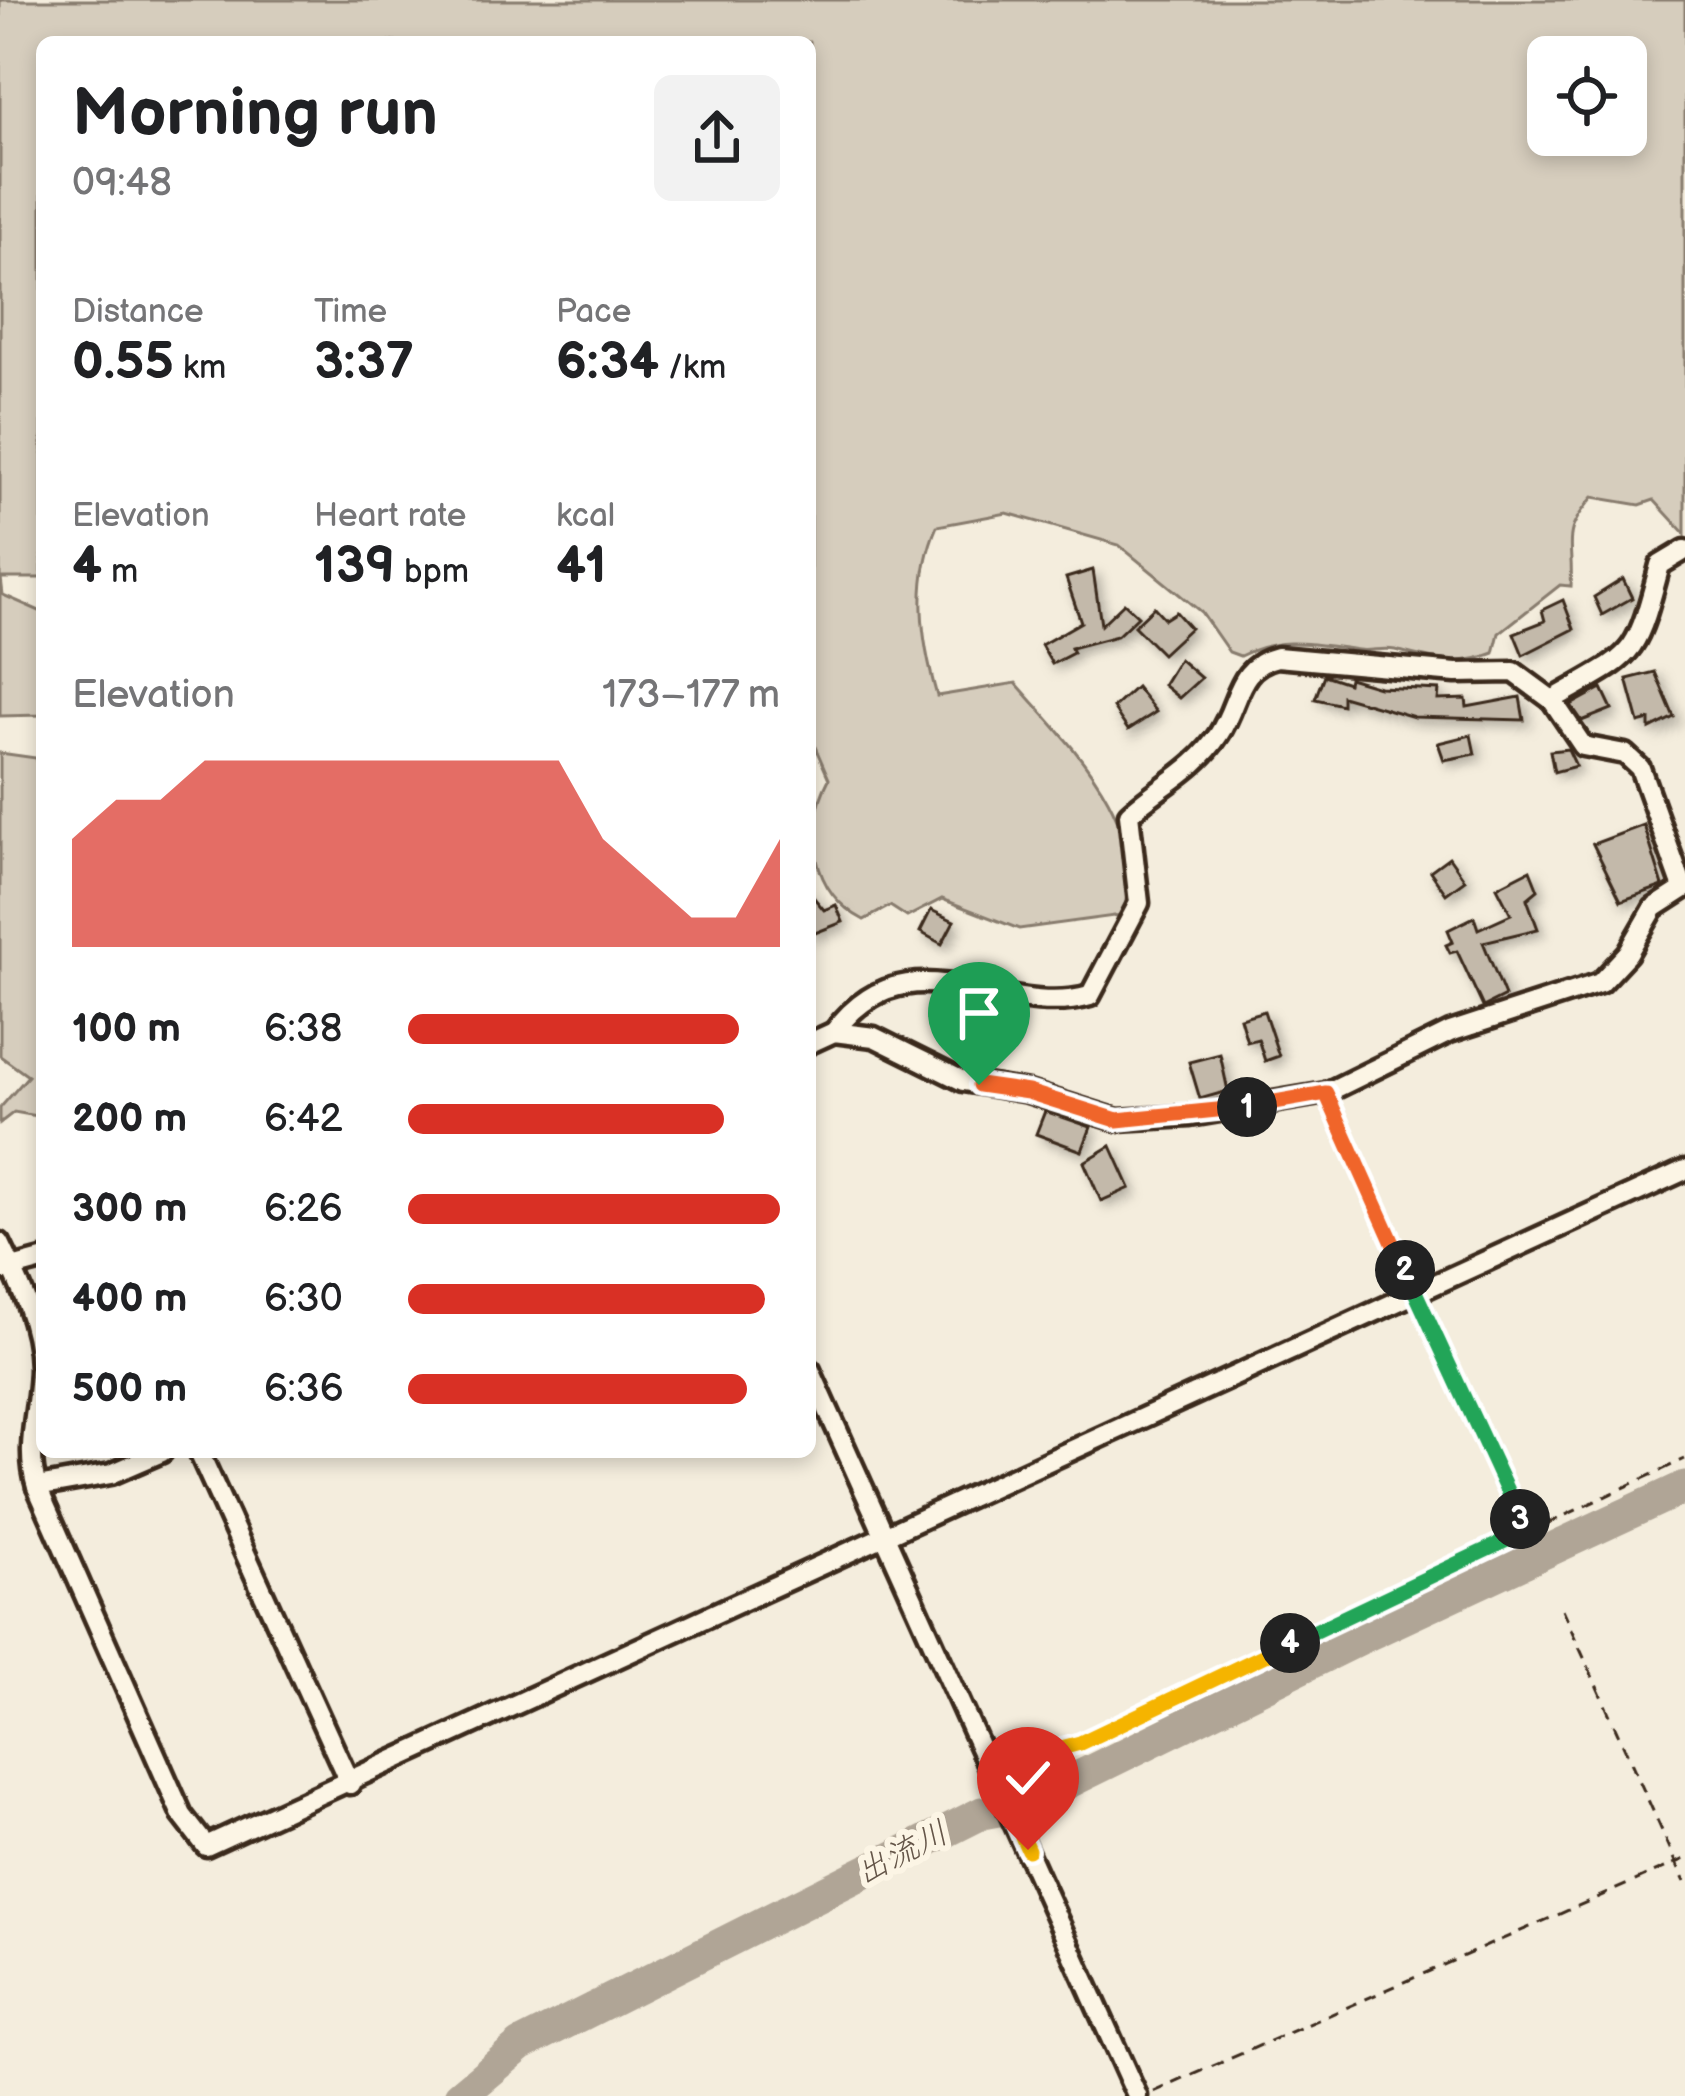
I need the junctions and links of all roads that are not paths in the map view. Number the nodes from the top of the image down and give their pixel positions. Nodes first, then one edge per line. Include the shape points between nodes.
1 (1685, 550) edge
2 (1552, 700) junction
3 (1684, 888) edge
4 (834, 1033) junction
5 (816, 1040) edge
6 (1685, 1170) edge
7 (0, 1243) edge
8 (36, 1262) edge
9 (6, 1270) edge
10 (36, 1333) edge
11 (816, 1383) edge
12 (36, 1397) edge
13 (148, 1458) edge
14 (203, 1458) edge
15 (37, 1487) junction
16 (885, 1538) junction
17 (350, 1784) junction
18 (1141, 2096) edge

1 - 2 street via 1660,565 1630,655
2 - 3 street via 1583,746 1625,754 1640,768
2 - 4 street via 1514,672 1256,662 1191,769 1129,814 1139,903 1090,996 916,982 877,995
3 - 4 street via 1654,908 1600,982 1450,1032 1326,1093 1190,1117 1117,1120 963,1081 889,1041
4 - 5 street
6 - 16 street
7 - 9 street
8 - 9 street
9 - 10 street
11 - 16 street
12 - 15 street via 29,1454
13 - 15 street via 111,1474
14 - 17 street
15 - 17 street via 200,1843 232,1838
16 - 17 street
16 - 18 street

